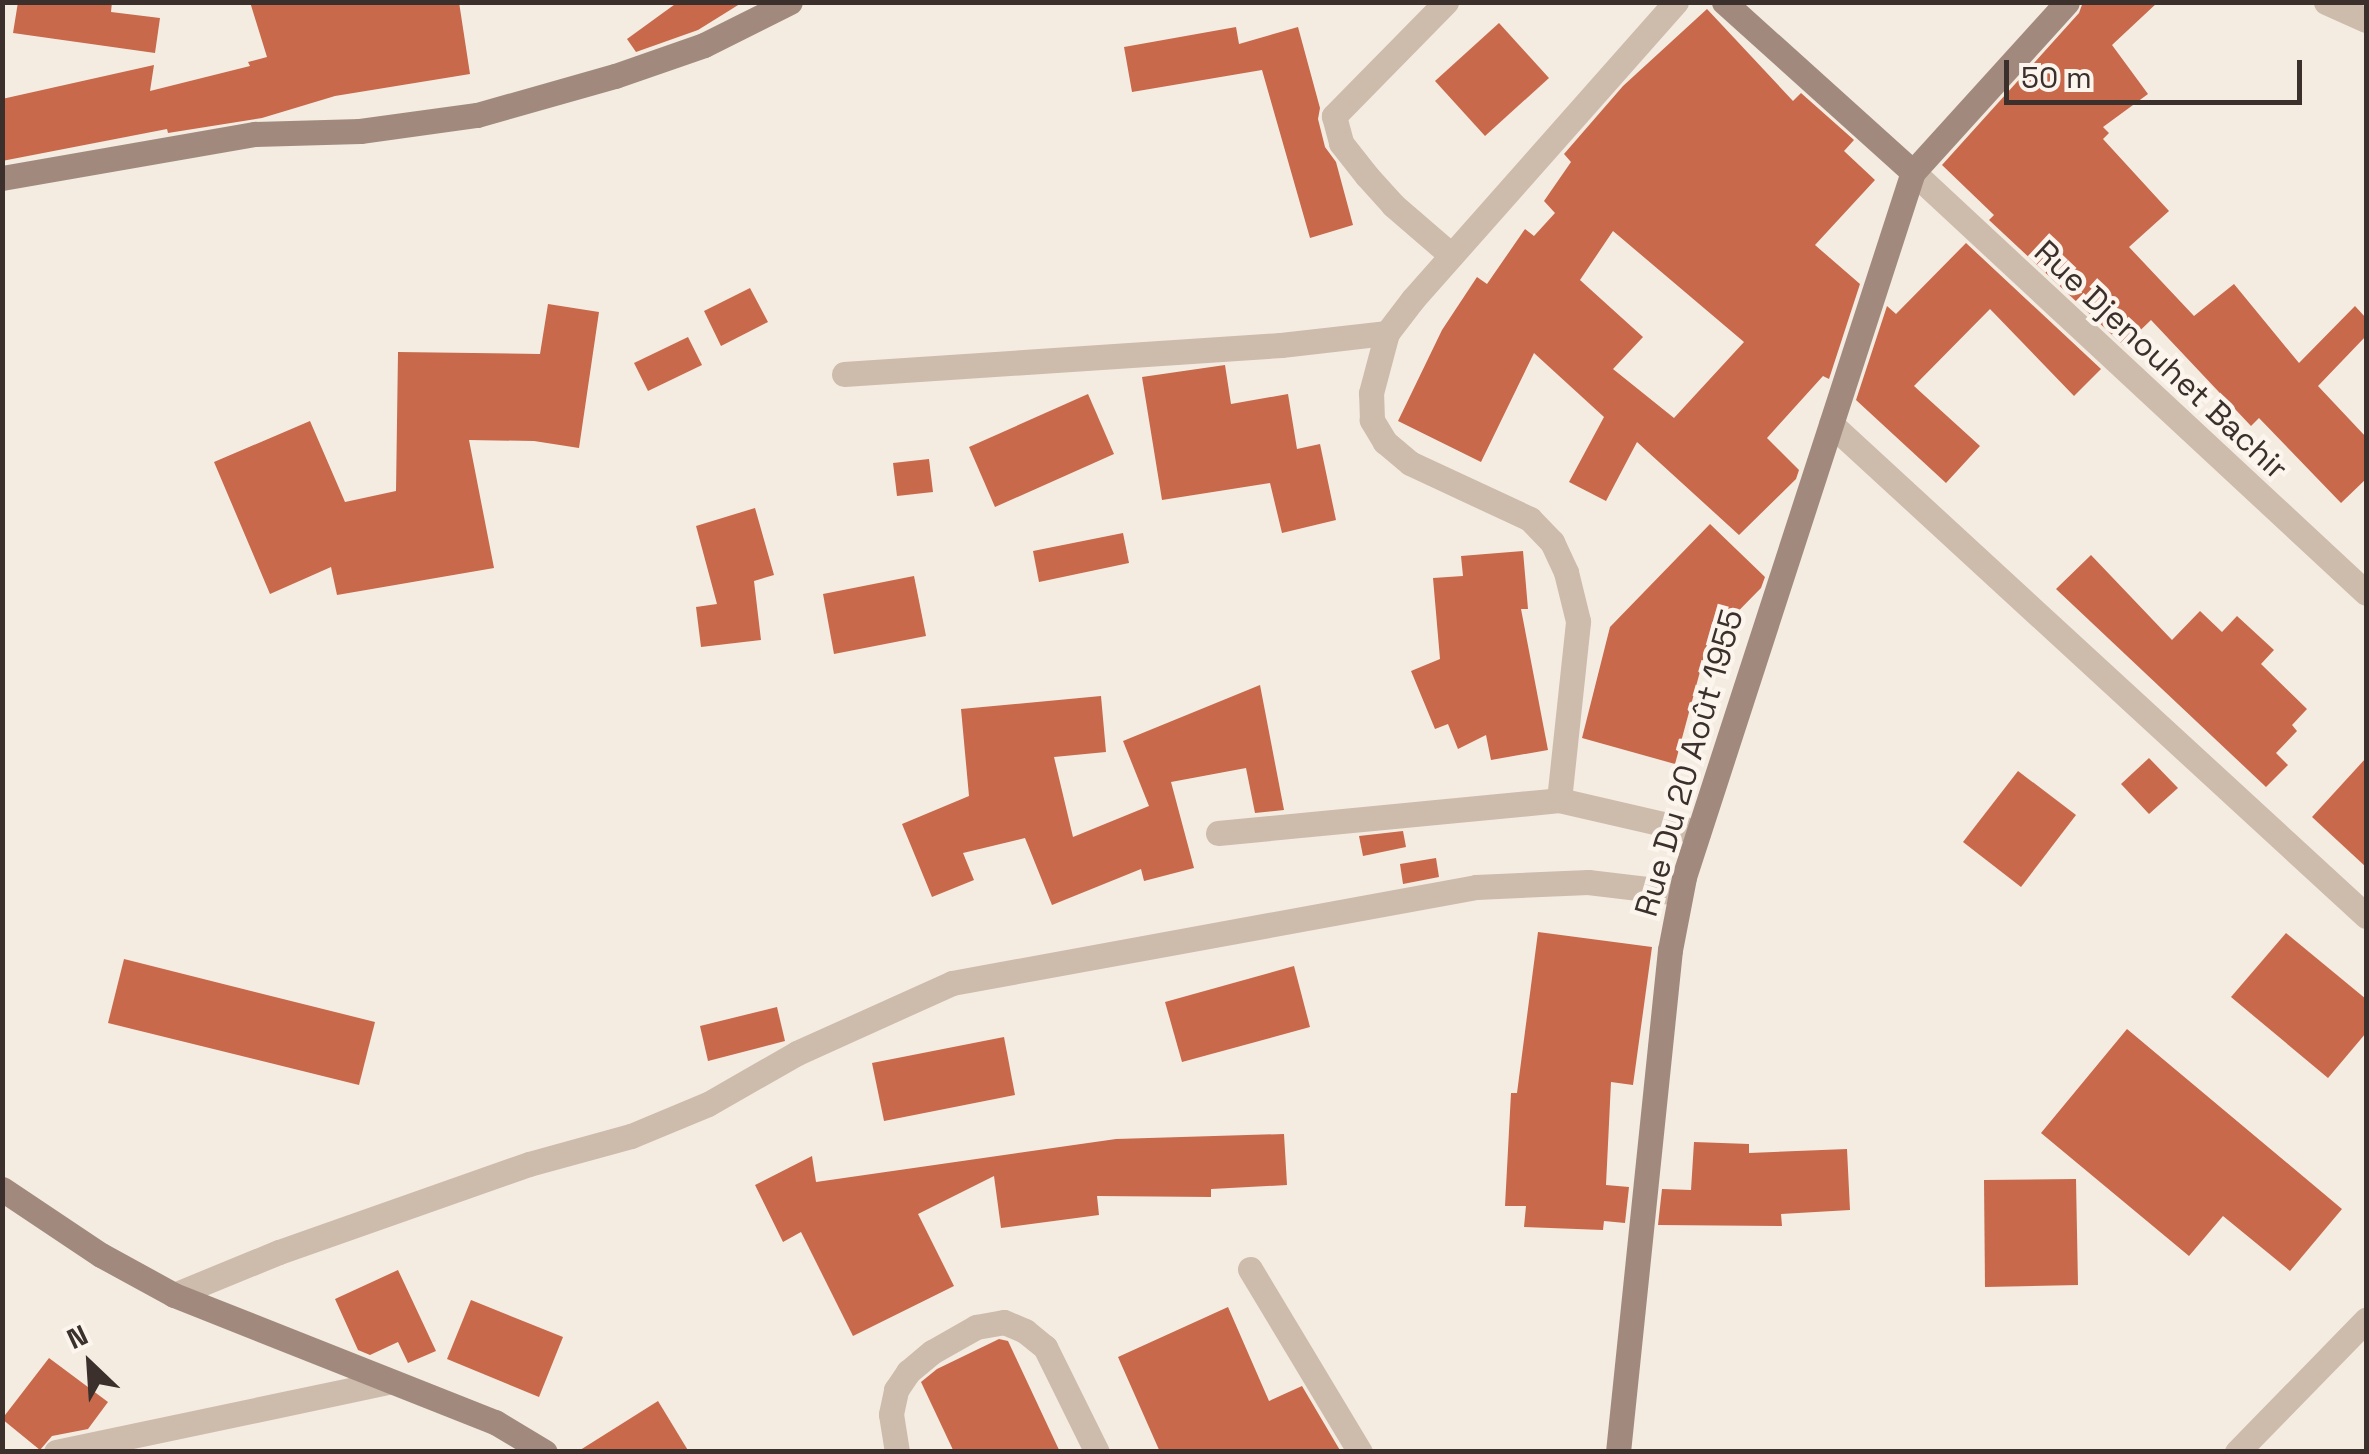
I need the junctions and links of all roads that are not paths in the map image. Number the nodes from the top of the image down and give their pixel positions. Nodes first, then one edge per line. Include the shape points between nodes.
1 (790, 2) edge
2 (1446, 2) edge
3 (1676, 2) edge
4 (1724, 2) edge
5 (2067, 2) edge
6 (2326, 2) edge
7 (2366, 20) edge
8 (1913, 172) junction
9 (2, 178) edge
10 (1451, 255) junction
11 (1387, 333) junction
12 (844, 374) dead end
13 (1831, 424) junction
14 (2366, 593) edge
15 (1559, 800) junction
16 (1698, 832) junction
17 (1218, 833) dead end
18 (1680, 893) junction
19 (2366, 916) edge
20 (2, 1189) edge
21 (1250, 1269) dead end
22 (174, 1295) junction
23 (2366, 1320) edge
24 (390, 1382) junction
25 (56, 1452) edge
26 (545, 1452) edge
27 (897, 1452) edge
28 (1097, 1452) edge
29 (1360, 1452) edge
30 (1618, 1452) edge
31 (2237, 1452) edge

1 - 9 main road via 686,51 477,115 360,131 255,134
2 - 10 street via 1334,116 1341,143 1366,176
3 - 10 street
4 - 8 main road
5 - 8 main road
6 - 7 street
8 - 13 main road, Rue Du 20 Août 1955
8 - 14 street, Rue Djenouhet Bachir
10 - 11 street
11 - 12 street
11 - 15 street via 1372,393 1372,420 1385,442 1410,463 1530,519 1552,542 1566,572 1578,622
13 - 16 main road, Rue Du 20 Août 1955
13 - 19 street
15 - 16 street
15 - 17 street
16 - 18 main road, Rue Du 20 Août 1955
18 - 22 street via 1588,882 1476,886 952,983 631,1136 529,1164
18 - 30 main road, Rue Du 20 Août 1955
20 - 22 main road
21 - 29 street
22 - 24 main road
23 - 31 street
24 - 25 street
24 - 26 main road via 495,1422
27 - 28 street via 891,1414 908,1372 976,1327 1004,1322 1045,1347

